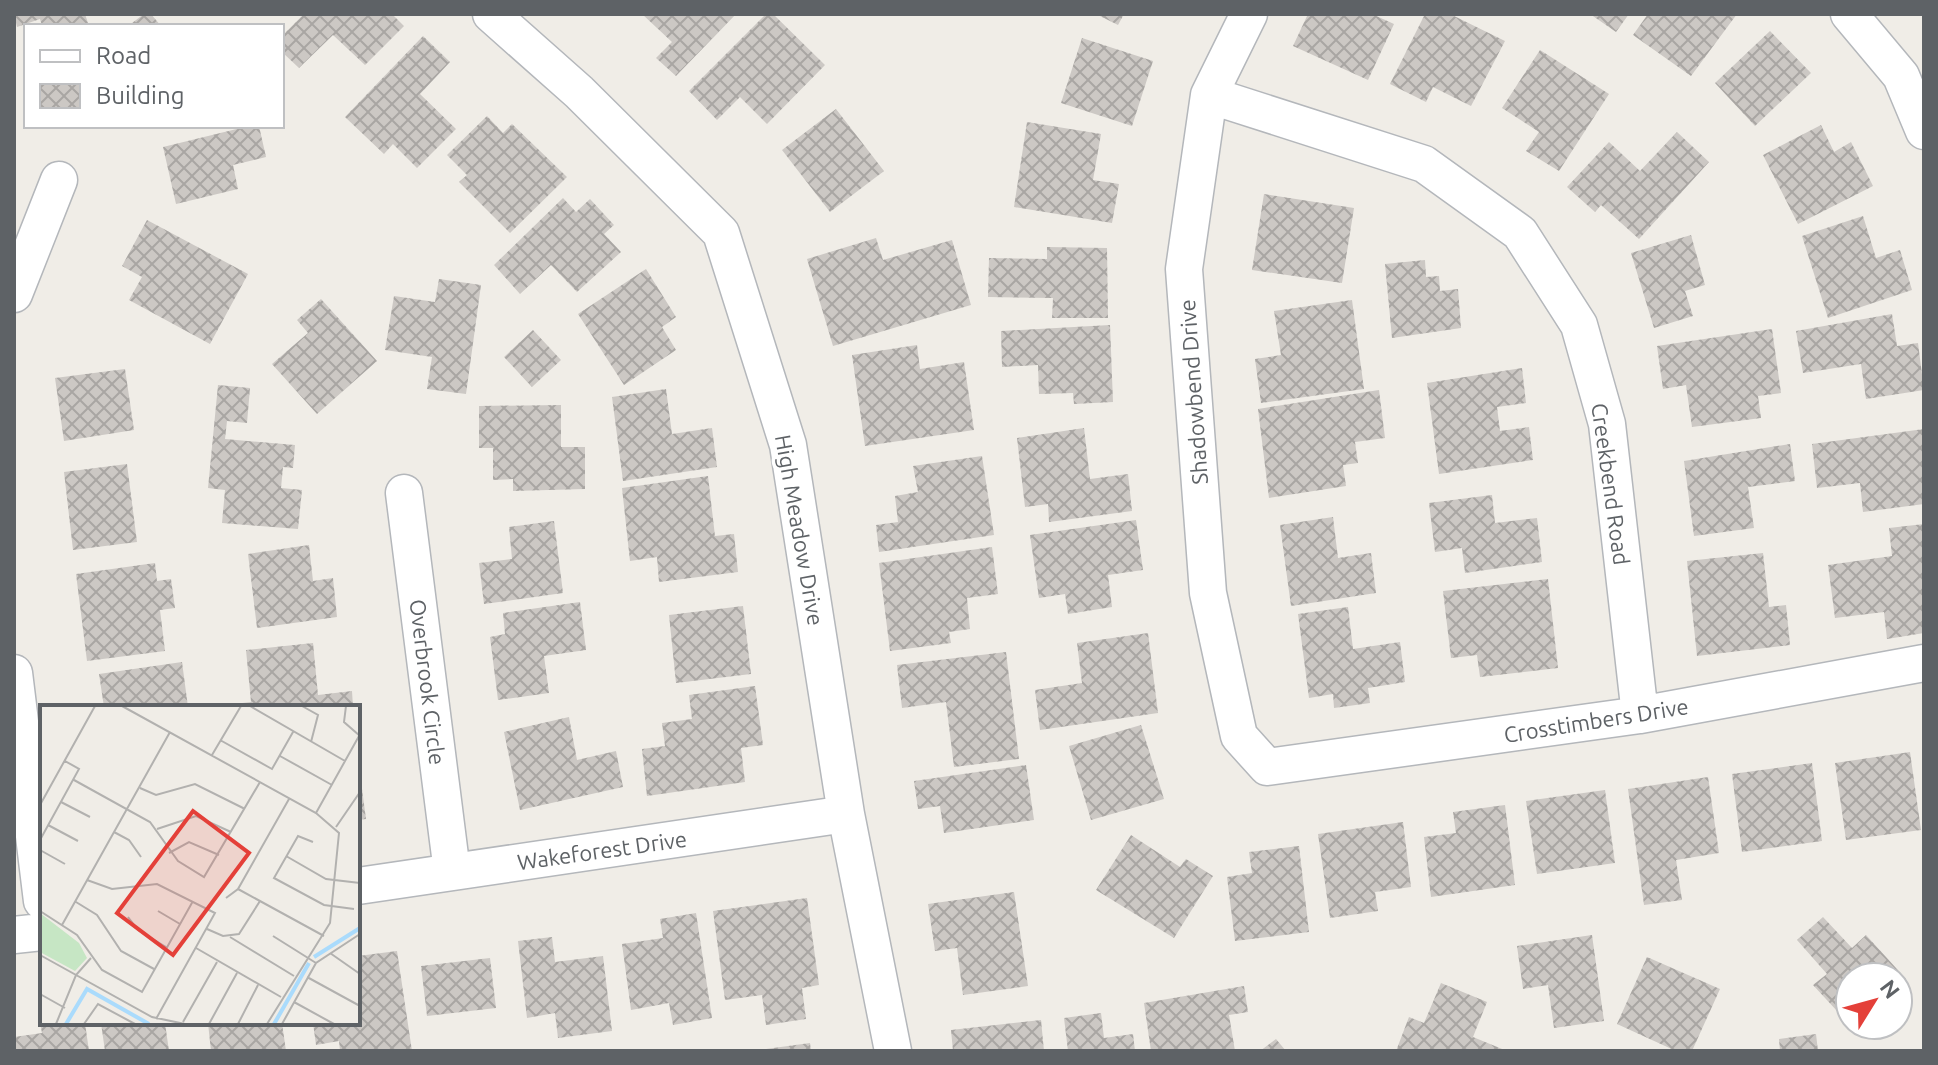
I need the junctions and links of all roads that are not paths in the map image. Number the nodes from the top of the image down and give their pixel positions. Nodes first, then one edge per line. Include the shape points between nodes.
1 (491, 14) edge
2 (1249, 14) edge
3 (1849, 14) edge
4 (1209, 95) junction
5 (1924, 131) edge
6 (59, 180) dead end
7 (14, 294) edge
8 (404, 493) dead end
9 (1924, 663) edge
10 (14, 673) edge
11 (1640, 715) junction
12 (1267, 767) joint
13 (846, 814) junction
14 (452, 872) junction
15 (40, 885) edge
16 (360, 886) edge
17 (40, 932) edge
18 (14, 935) edge
19 (893, 1051) edge

1 - 13 street, High Meadow Drive via 579,92 721,233 788,445
2 - 4 street, Shadowbend Drive
3 - 5 street via 1901,76
4 - 11 street, Creekbend Road via 1424,164 1520,233 1579,325 1607,424
4 - 12 street, Shadowbend Drive via 1184,269 1208,593 1239,736
6 - 7 street
8 - 14 street, Overbrook Circle
9 - 11 street, Crosstimbers Drive
10 - 15 street
11 - 12 street, Crosstimbers Drive
13 - 14 street, Wakeforest Drive
13 - 19 street, High Meadow Drive
14 - 16 street, Wakeforest Drive
17 - 18 street

